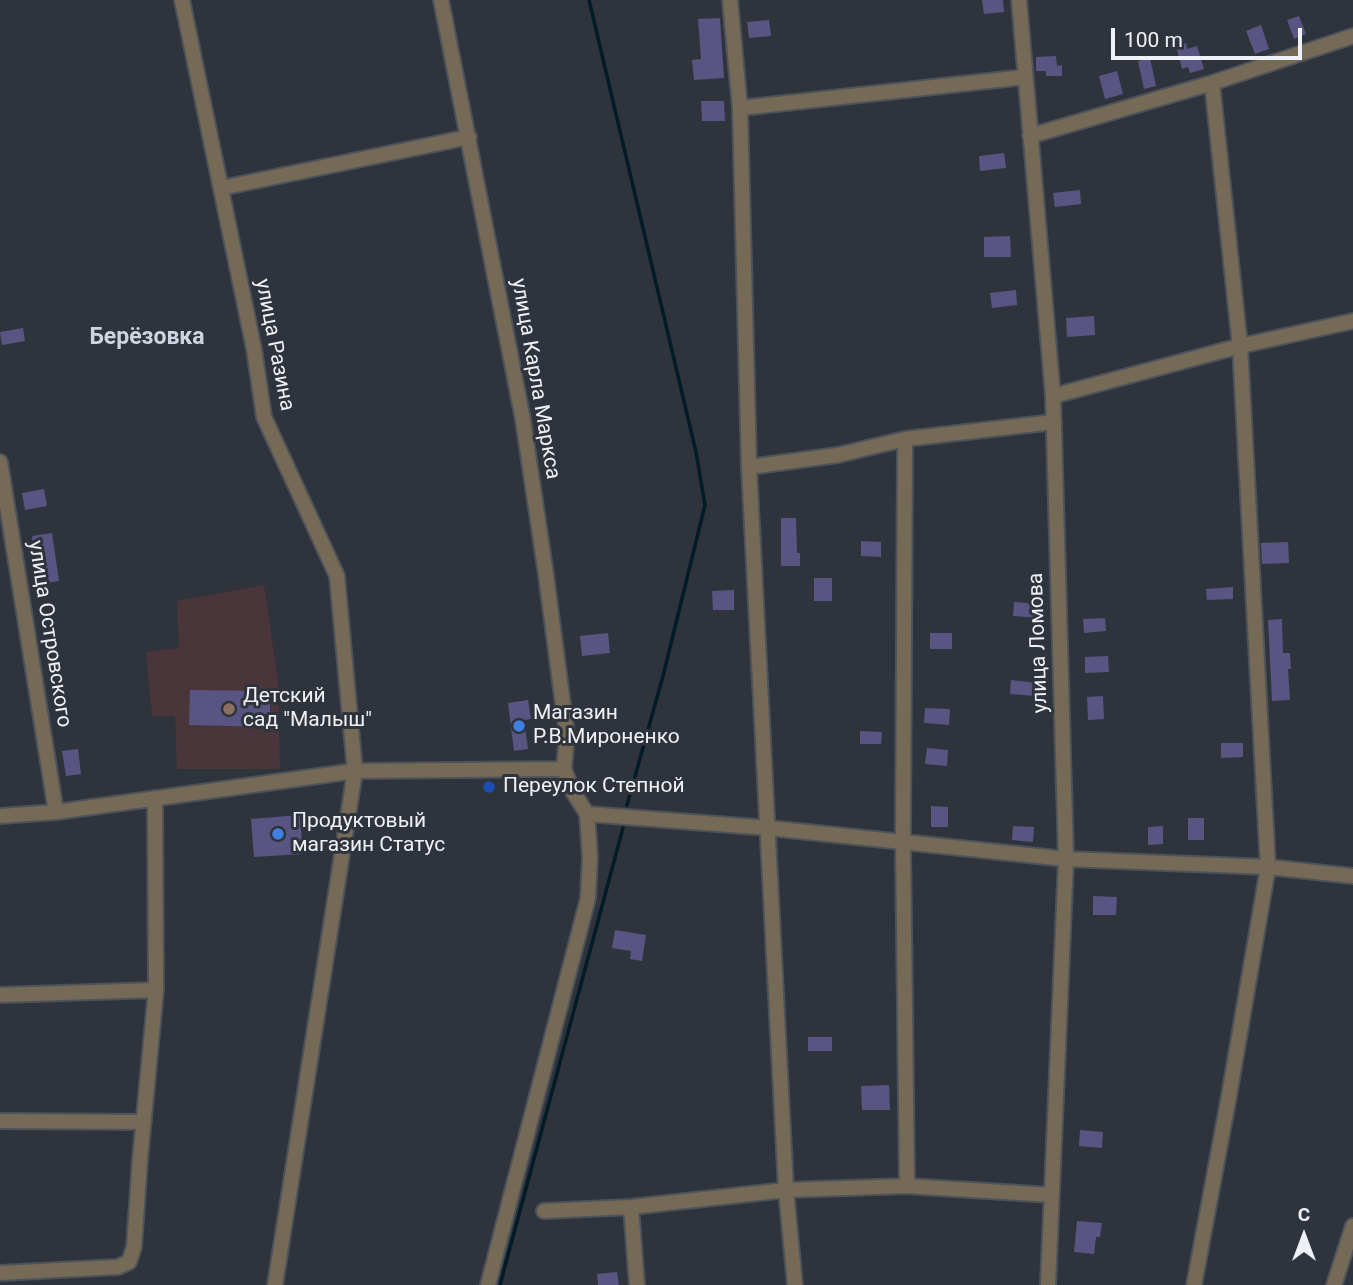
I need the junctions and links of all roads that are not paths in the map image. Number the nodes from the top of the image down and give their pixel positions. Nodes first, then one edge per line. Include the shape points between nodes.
1 (182, 0) edge
2 (441, 0) edge
3 (730, 0) edge
4 (1018, 0) edge
5 (1353, 36) edge
6 (1025, 77) junction
7 (1212, 83) junction
8 (740, 108) junction
9 (1030, 136) junction
10 (468, 137) junction
11 (221, 188) junction
12 (1353, 321) edge
13 (1240, 346) junction
14 (1053, 396) junction
15 (1054, 422) junction
16 (905, 439) junction
17 (0, 462) edge
18 (749, 467) junction
19 (564, 769) junction
20 (355, 771) junction
21 (155, 798) junction
22 (56, 812) junction
23 (587, 814) junction
24 (0, 816) edge
25 (769, 828) junction
26 (903, 842) junction
27 (1066, 859) junction
28 (1268, 867) junction
29 (1353, 876) edge
30 (156, 990) junction
31 (0, 995) edge
32 (0, 1121) edge
33 (144, 1122) junction
34 (906, 1186) junction
35 (786, 1190) junction
36 (1052, 1195) junction
37 (631, 1207) junction
38 (544, 1211) dead end
39 (1353, 1226) edge
40 (9, 1277) edge
41 (275, 1285) edge
42 (488, 1285) edge
43 (637, 1285) edge
44 (795, 1285) edge
45 (1048, 1285) edge
46 (1194, 1285) edge
47 (1334, 1285) edge

1 - 11 street, улица Разина
2 - 10 street, улица Карла Маркса
3 - 8 street
4 - 6 street, улица Ломова
5 - 7 street
6 - 8 street
6 - 9 street, улица Ломова
7 - 9 street
7 - 13 street
8 - 18 street
9 - 14 street, улица Ломова
10 - 11 street
10 - 19 street, улица Карла Маркса via 523,420 547,575 567,735
11 - 20 street, улица Разина via 264,417 337,576
12 - 13 street
13 - 14 street
13 - 28 street
14 - 15 street, улица Ломова
15 - 16 street
15 - 27 street, улица Ломова
16 - 18 street via 838,455
16 - 26 street
17 - 22 street, улица Островского
18 - 25 street
19 - 20 street
19 - 23 street
20 - 21 street
20 - 41 street, улица Разина
21 - 22 street
21 - 30 street
22 - 24 street
23 - 25 street
23 - 42 street via 588,898
25 - 26 street
25 - 35 street
26 - 27 street
26 - 34 street
27 - 28 street
27 - 36 street, улица Ломова
28 - 29 street
28 - 46 street
30 - 31 street
30 - 33 street
32 - 33 street
33 - 40 street via 130,1262 118,1268
34 - 35 street
34 - 36 street
35 - 37 street
35 - 44 street
36 - 45 street, улица Ломова
37 - 38 street
37 - 43 street
39 - 47 street

